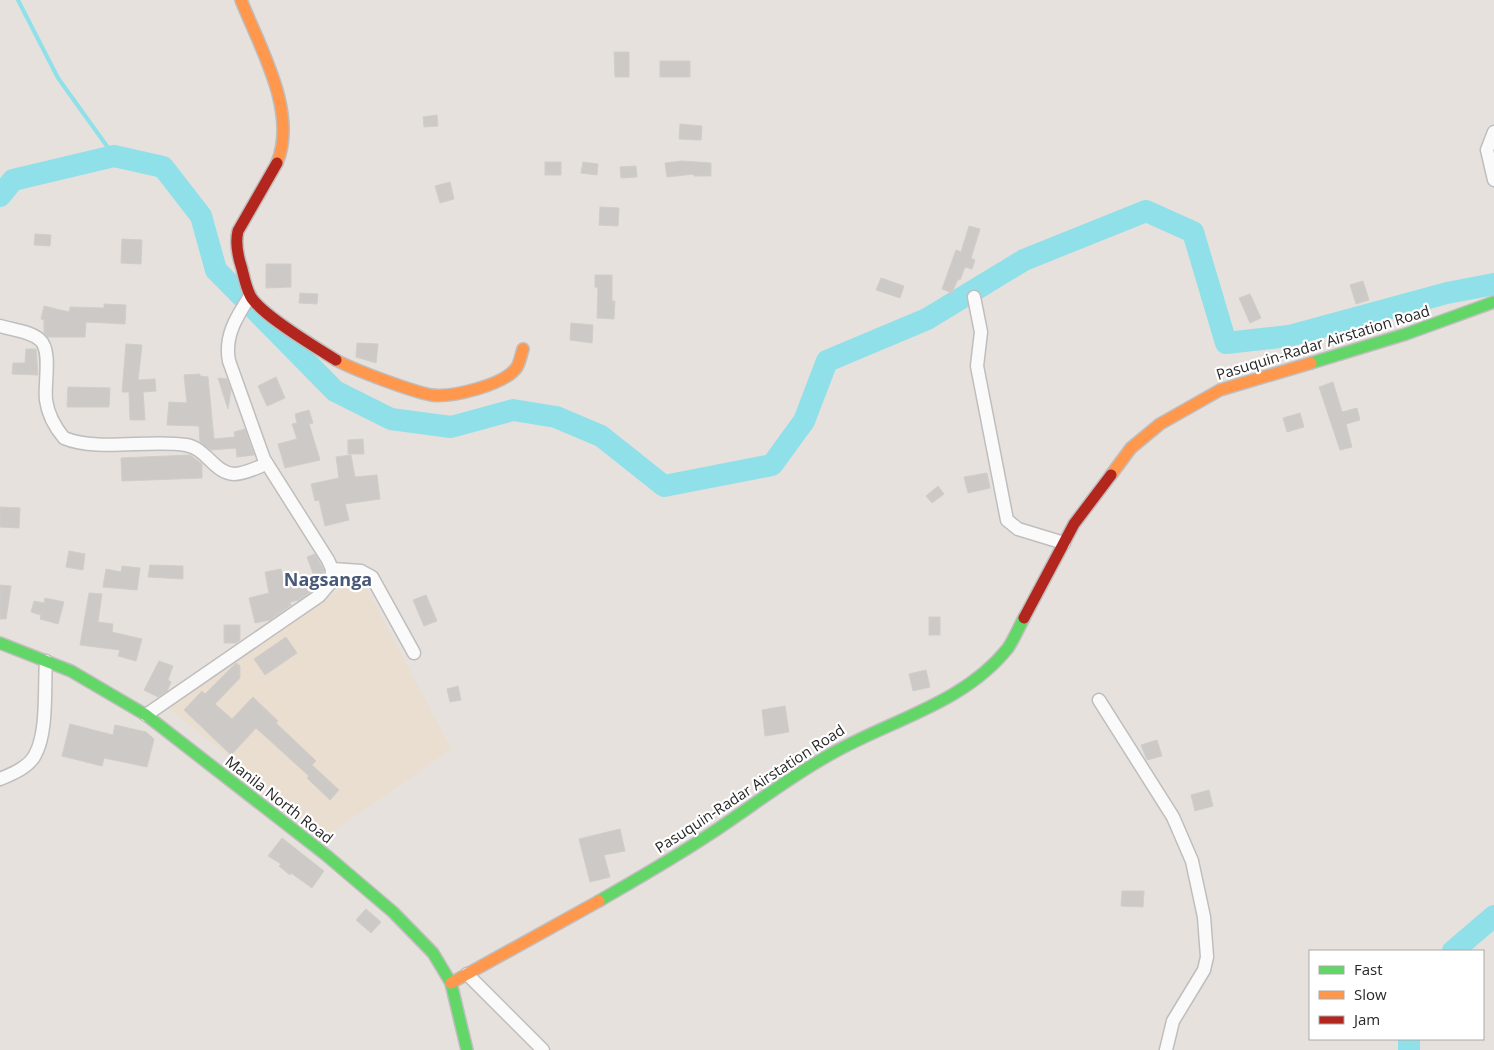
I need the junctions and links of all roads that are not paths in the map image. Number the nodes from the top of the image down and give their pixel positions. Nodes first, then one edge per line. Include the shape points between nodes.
1 (240, 0) edge
2 (1494, 132) edge
3 (1494, 180) edge
4 (250, 296) junction
5 (974, 297) dead end
6 (1494, 302) edge
7 (0, 326) edge
8 (523, 349) dead end
9 (268, 464) junction
10 (1064, 543) junction
11 (332, 569) junction
12 (0, 643) edge
13 (414, 653) dead end
14 (46, 661) junction
15 (1099, 700) dead end
16 (146, 715) junction
17 (0, 779) edge
18 (467, 974) junction
19 (451, 983) junction
20 (467, 1050) edge
21 (544, 1050) edge
22 (1166, 1050) edge

1 - 4 main road via 276,92 285,133 281,152 236,239
2 - 3 street via 1488,150
4 - 8 main road via 313,346 340,362 432,395 452,395 504,380 517,367
4 - 9 street via 235,322 227,350
5 - 10 street via 981,332 977,366 1007,520 1018,529
6 - 10 main road, Pasuquin-Radar Airstation Road via 1398,336 1220,390 1186,407 1131,448
7 - 9 street via 35,336 44,345 47,354 47,407 52,422 64,438 97,443 187,445 205,454 221,470 233,474
9 - 11 street
10 - 18 main road, Pasuquin-Radar Airstation Road via 1009,646 969,684 830,753 671,859
11 - 13 street via 362,572 372,577
11 - 16 street via 331,582 319,596
12 - 14 main road, Manila North Road
14 - 16 main road, Manila North Road via 85,678
14 - 17 street via 40,742 35,756
15 - 22 street via 1174,817 1192,861 1204,917 1207,958 1204,970 1174,1021
16 - 19 main road, Manila North Road via 326,855 393,912 433,953
18 - 19 main road, Pasuquin-Radar Airstation Road
18 - 21 street
19 - 20 main road, Manila North Road

